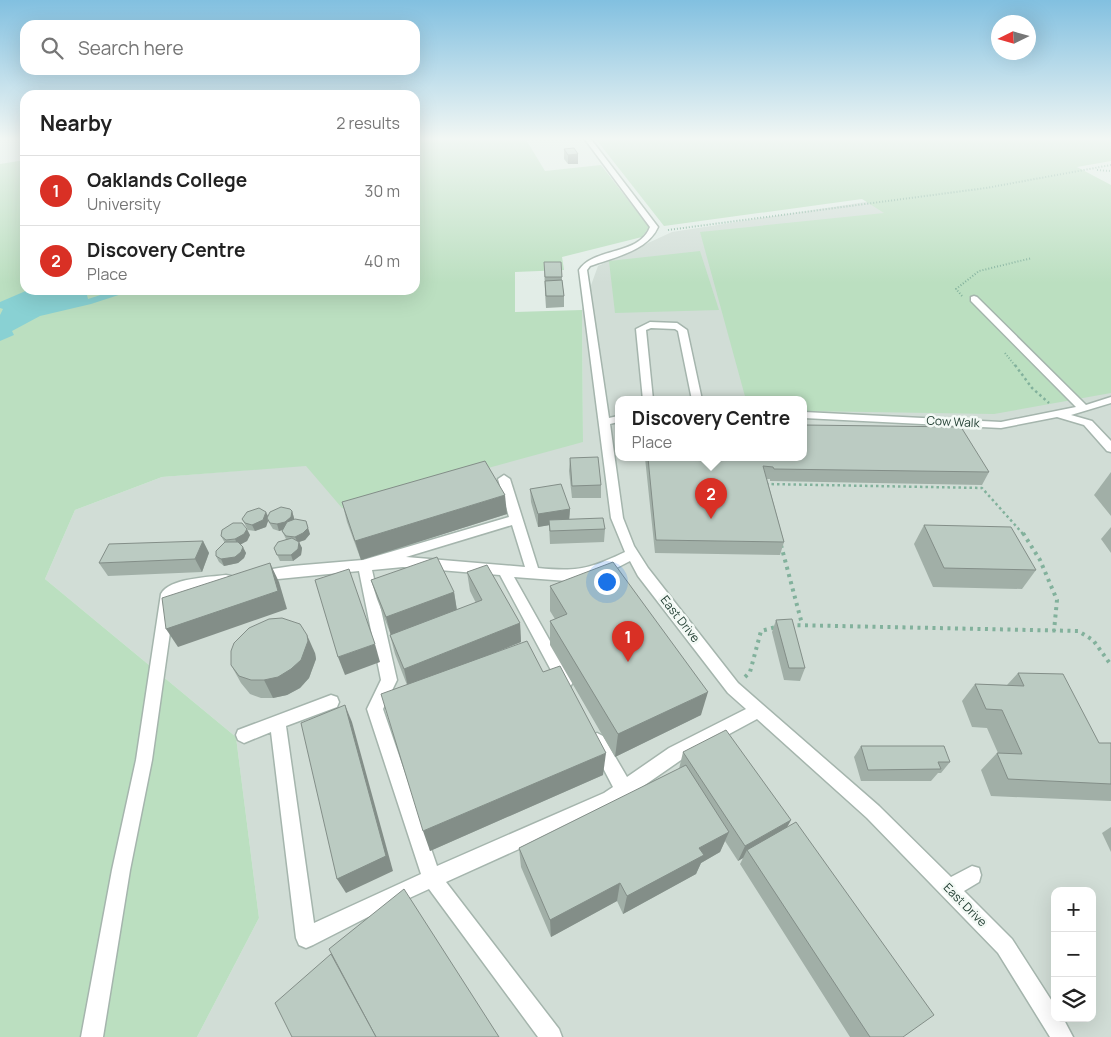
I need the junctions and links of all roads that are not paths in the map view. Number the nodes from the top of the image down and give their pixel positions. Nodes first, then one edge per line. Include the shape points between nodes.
1 (623, 186) edge
2 (974, 299) dead end
3 (648, 396) edge
4 (697, 396) edge
5 (1106, 401) edge
6 (1084, 409) junction
7 (1056, 414) junction
8 (807, 415) edge
9 (611, 420) edge
10 (1111, 448) edge
11 (504, 479) dead end
12 (516, 519) junction
13 (632, 554) junction
14 (364, 565) junction
15 (505, 572) junction
16 (533, 573) junction
17 (571, 694) edge
18 (331, 702) dead end
19 (758, 711) junction
20 (278, 723) junction
21 (590, 728) edge
22 (244, 735) dead end
23 (624, 789) junction
24 (972, 875) dead end
25 (432, 878) junction
26 (949, 889) junction
27 (92, 1037) edge
28 (551, 1037) edge
29 (1062, 1037) edge

1 - 9 lane, East Drive via 654,231 647,240 587,264 584,270
2 - 6 lane
3 - 4 lane via 641,329 650,325 677,326 682,330
5 - 6 lane, Cow Walk
6 - 7 lane, Cow Walk
7 - 8 lane, Cow Walk via 1001,425
7 - 10 lane via 1088,423
9 - 13 lane, East Drive via 617,518
11 - 12 lane
12 - 14 lane
12 - 16 lane
13 - 16 lane via 598,572 567,576
13 - 19 lane, East Drive via 733,688
14 - 15 lane via 403,562
14 - 25 lane via 389,680 375,709
14 - 27 lane via 292,570 180,587 168,594 144,760
15 - 16 lane
15 - 17 lane
18 - 20 lane
19 - 23 lane via 675,754
19 - 26 lane, East Drive via 873,812
20 - 22 lane
20 - 25 lane via 306,938
21 - 23 lane
23 - 25 lane via 610,799
24 - 26 lane
25 - 28 lane
26 - 29 lane, East Drive via 1005,946

